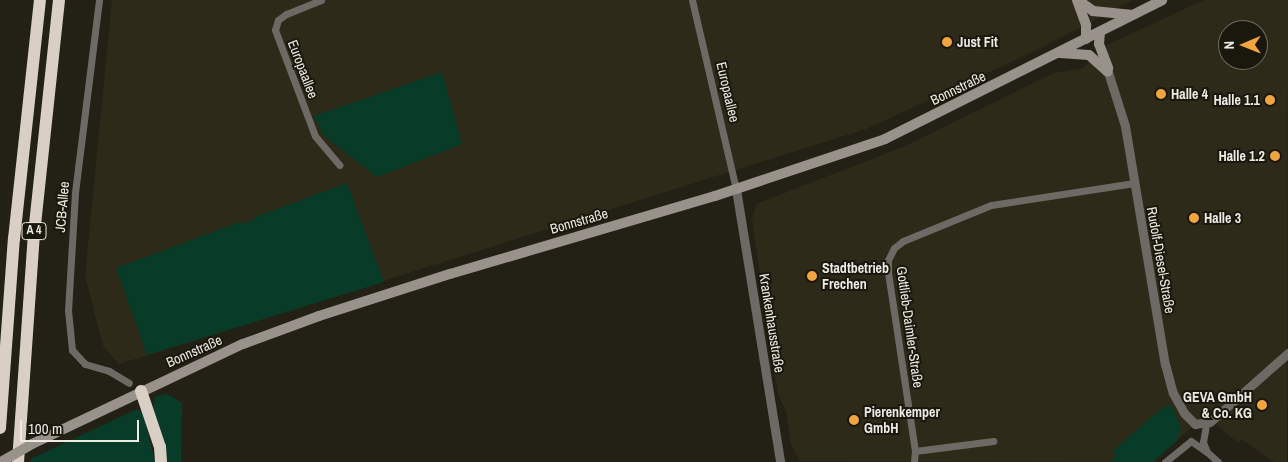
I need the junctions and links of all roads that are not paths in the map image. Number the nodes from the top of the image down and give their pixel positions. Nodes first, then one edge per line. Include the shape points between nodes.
1 (40, 0) edge
2 (59, 0) edge
3 (99, 0) edge
4 (321, 0) edge
5 (692, 0) edge
6 (1077, 0) edge
7 (1162, 0) edge
8 (1134, 15) junction
9 (1100, 32) junction
10 (1086, 39) junction
11 (1059, 53) junction
12 (1108, 72) junction
13 (339, 165) dead end
14 (1134, 183) junction
15 (736, 189) junction
16 (1288, 353) edge
17 (129, 383) dead end
18 (141, 391) junction
19 (1206, 425) junction
20 (0, 428) edge
21 (993, 441) dead end
22 (915, 451) junction
23 (1208, 452) junction
24 (1, 462) edge
25 (18, 462) edge
26 (161, 462) edge
27 (780, 462) edge
28 (914, 462) edge
29 (1165, 462) edge
30 (1218, 462) edge

1 - 20 highway, A 4 via 14,239
2 - 25 highway, A 4 via 34,234
3 - 17 street, JCB-Allee via 75,194 68,310 72,350 86,364 109,371
4 - 13 street, Europaallee via 286,14 278,20 275,30 315,136
5 - 15 street, Europaallee
6 - 8 main road via 1093,11
6 - 10 main road via 1086,25
7 - 8 main road, Bonnstraße
8 - 9 main road, Bonnstraße
9 - 10 main road, Bonnstraße
9 - 12 main road via 1099,44
10 - 11 main road, Bonnstraße
11 - 12 main road via 1089,55
11 - 15 main road, Bonnstraße via 884,139
12 - 14 street, Rudolf-Diesel-Straße via 1125,126
14 - 19 street, Rudolf-Diesel-Straße via 1171,388 1190,420
14 - 22 street, Gottlieb-Daimler-Straße via 991,205 903,241 894,248 888,260 888,272
15 - 18 main road, Bonnstraße via 320,316 243,344
15 - 27 street, Krankenhausstraße
16 - 19 street
18 - 24 main road, Bonnstraße, bridge
18 - 26 highway via 160,447
19 - 23 street via 1202,436
21 - 22 street
22 - 28 street, Gottlieb-Daimler-Straße
23 - 29 street via 1191,441
23 - 30 street

